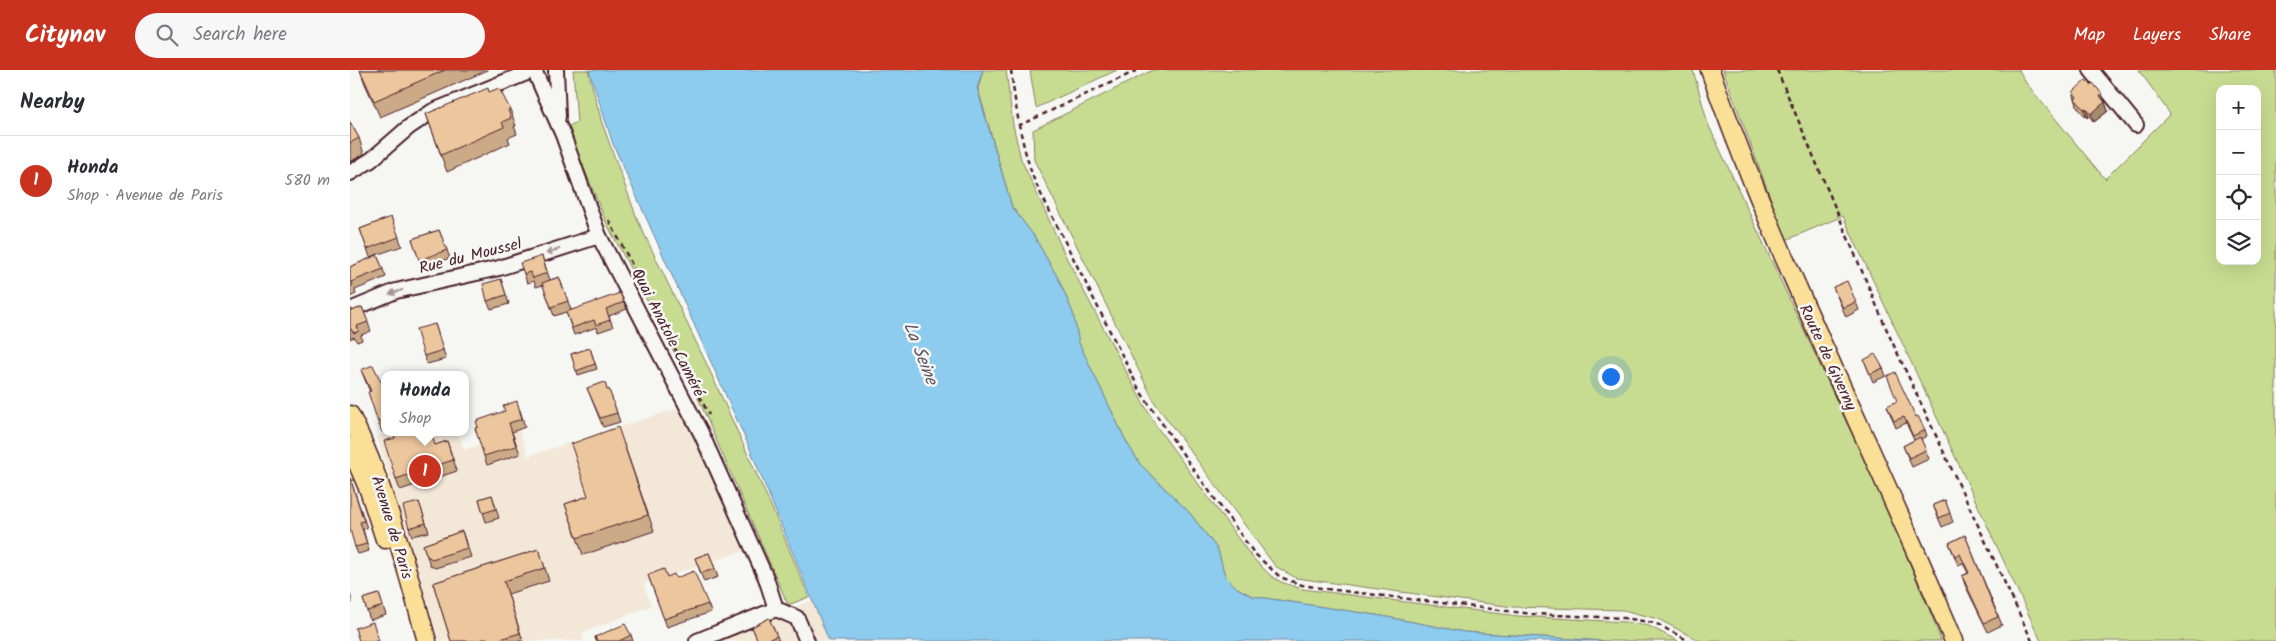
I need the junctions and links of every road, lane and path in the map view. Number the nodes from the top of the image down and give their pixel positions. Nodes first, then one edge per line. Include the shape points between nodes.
1 (534, 70) edge
2 (556, 70) edge
3 (1011, 70) edge
4 (1138, 70) edge
5 (1710, 70) edge
6 (1777, 70) edge
7 (2091, 70) edge
8 (558, 124) junction
9 (2136, 125) dead end
10 (1018, 126) junction
11 (350, 173) edge
12 (599, 236) junction
13 (350, 310) edge
14 (350, 415) edge
15 (350, 446) edge
16 (776, 609) junction
17 (416, 641) edge
18 (427, 641) edge
19 (697, 641) edge
20 (807, 641) edge
21 (1689, 641) edge
22 (1954, 641) edge
23 (2032, 641) edge

1 - 8 street, Quai Anatole Caméré
1 - 11 street via 432,111
2 - 8 street
3 - 10 path
4 - 10 path
5 - 22 main road, Route de Giverny via 1738,149 1789,269 1911,536
6 - 23 path via 1889,335
7 - 9 street
8 - 12 street, Quai Anatole Caméré
10 - 21 path via 1035,182 1140,391 1254,553 1280,577 1327,589 1532,614 1647,621
12 -> 13 street, Rue du Moussel via 499,268 396,291
12 - 16 street, Quai Anatole Caméré via 701,433 766,578
14 - 18 main road, Avenue de Paris via 381,486
15 - 17 main road, Avenue de Paris via 369,490
16 - 19 street
16 - 20 street via 797,618

